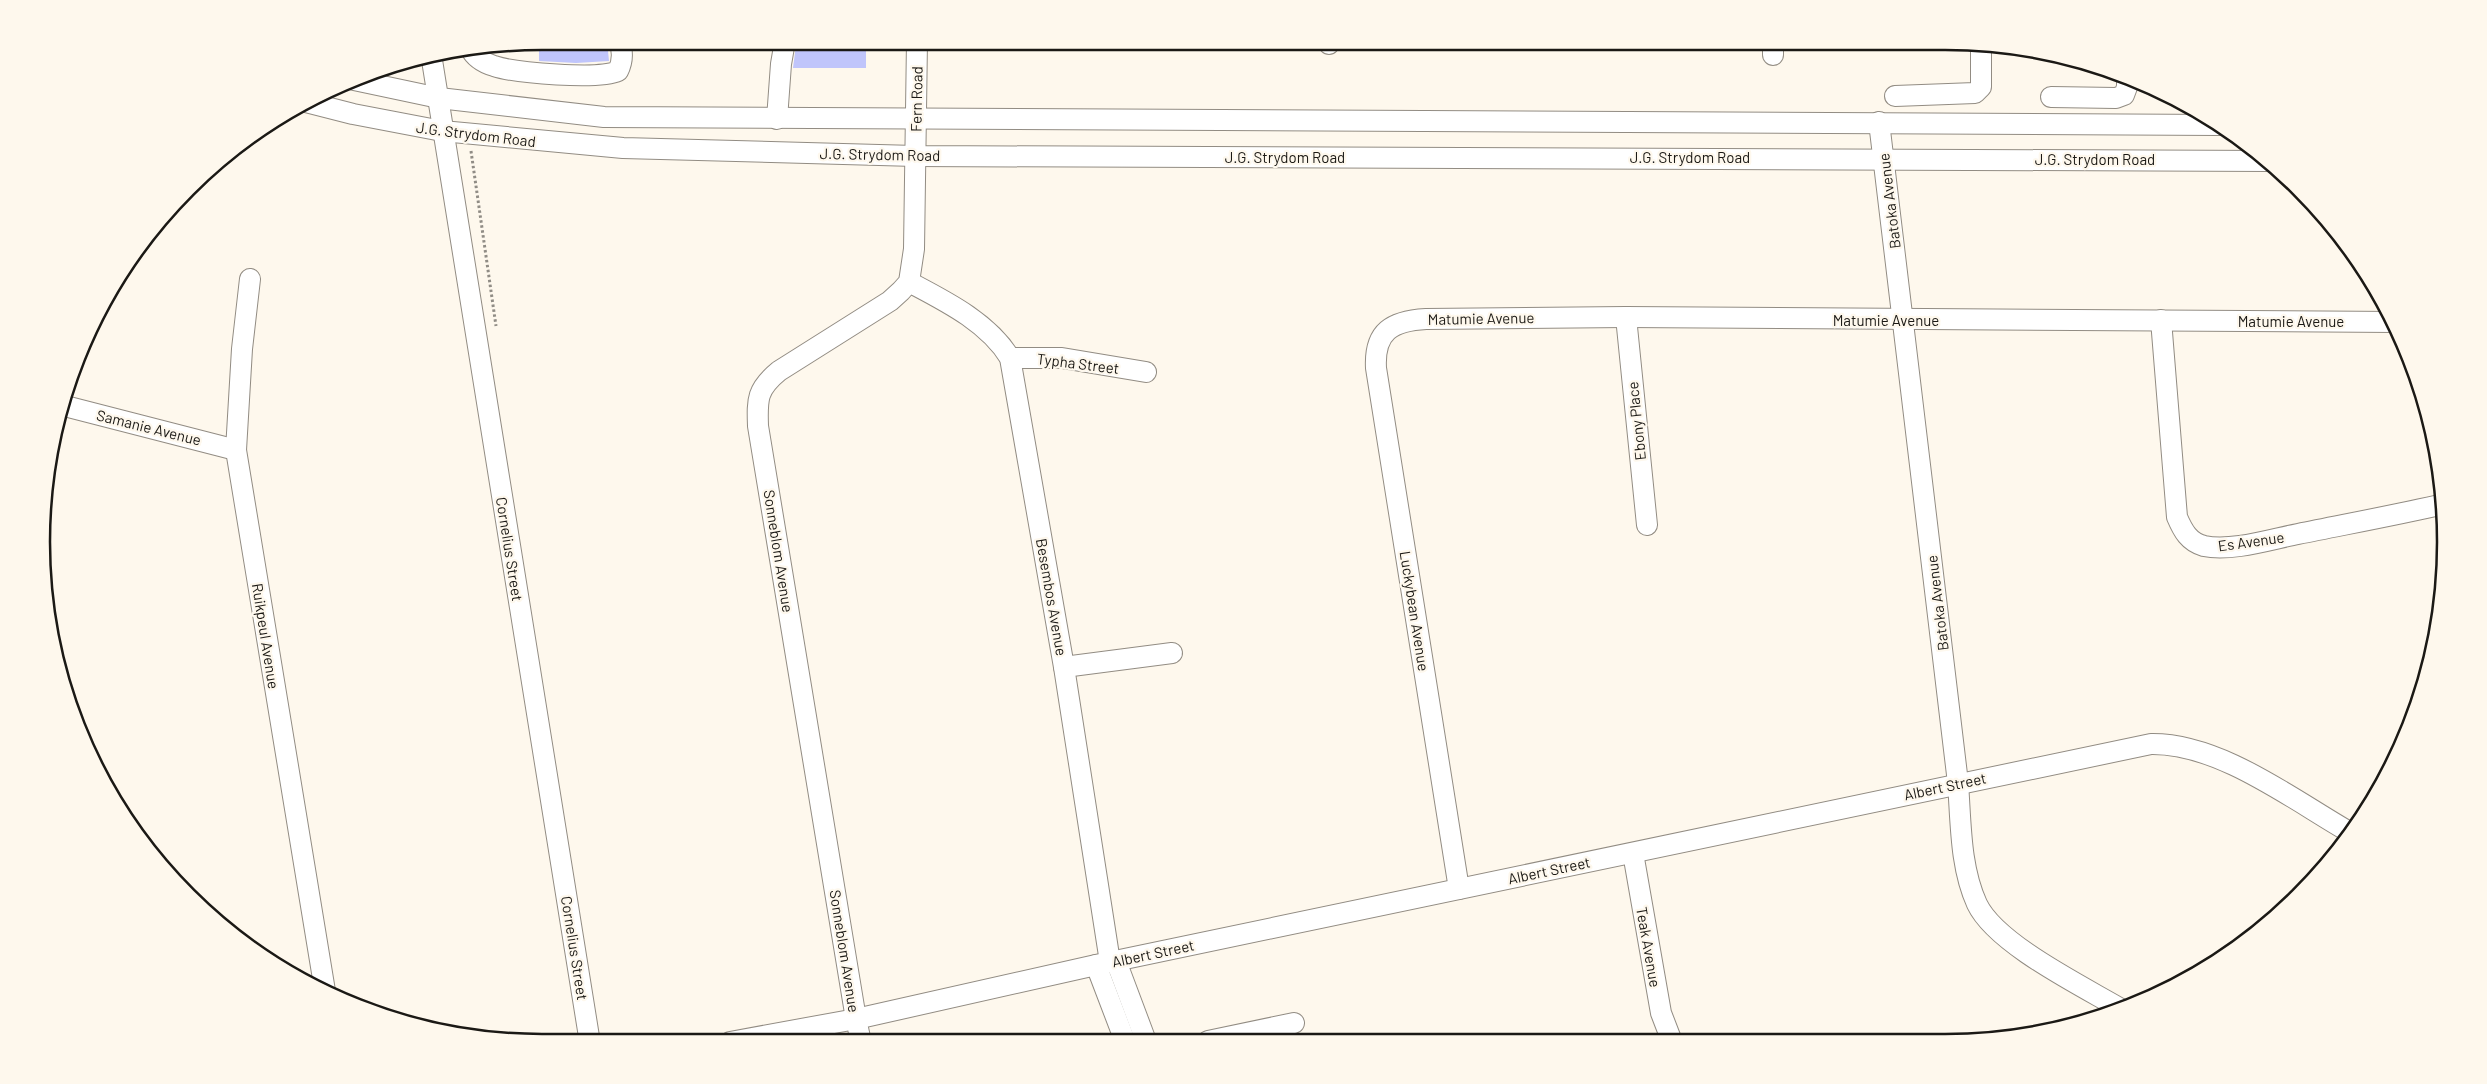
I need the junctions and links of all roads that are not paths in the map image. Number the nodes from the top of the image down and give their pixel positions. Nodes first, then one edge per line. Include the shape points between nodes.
1 (621, 50) edge
2 (783, 50) edge
3 (917, 50) edge
4 (1981, 51) edge
5 (475, 54) edge
6 (433, 62) edge
7 (366, 83) edge
8 (2127, 85) edge
9 (1895, 96) dead end
10 (2051, 97) dead end
11 (439, 98) junction
12 (317, 105) edge
13 (917, 117) junction
14 (778, 118) junction
15 (1879, 122) junction
16 (2205, 125) edge
17 (442, 131) junction
18 (915, 156) junction
19 (1883, 158) junction
20 (2256, 161) edge
21 (250, 279) dead end
22 (909, 282) junction
23 (1626, 317) junction
24 (1903, 320) junction
25 (2161, 320) junction
26 (2385, 322) edge
27 (1383, 335) joint
28 (1010, 358) junction
29 (1146, 372) dead end
30 (69, 407) edge
31 (236, 450) junction
32 (2436, 506) edge
33 (1647, 524) dead end
34 (1172, 653) dead end
35 (1064, 667) junction
36 (1958, 783) junction
37 (2344, 829) edge
38 (1633, 853) junction
39 (1460, 889) junction
40 (1107, 963) junction
41 (324, 983) edge
42 (2113, 1004) edge
43 (856, 1019) junction
44 (1294, 1023) dead end
45 (589, 1034) edge
46 (774, 1034) edge
47 (860, 1034) edge
48 (1123, 1034) edge
49 (1142, 1034) edge
50 (1241, 1034) edge
51 (1669, 1034) edge

1 - 5 street via 618,71 602,75 506,69 480,60
2 - 14 street
3 - 13 street, Fern Road
4 - 9 street via 1981,87 1975,93
6 - 11 street, Cornelius Street
7 - 11 street
8 - 10 street via 2124,95 2116,98
11 - 14 street via 604,116
11 - 17 street, Cornelius Street
12 - 17 street, J.G. Strydom Road
13 - 14 street
13 - 15 street
13 - 18 street, Fern Road
15 - 16 street
15 - 19 street, Batoka Avenue
17 - 18 street, J.G. Strydom Road via 623,148
17 - 45 street, Cornelius Street
18 - 19 street, J.G. Strydom Road
18 - 22 street via 914,249
19 - 20 street, J.G. Strydom Road
19 - 24 street, Batoka Avenue
21 - 31 street, Ruikpeul Avenue
22 - 28 street, Besembos Avenue via 947,302 984,329 1002,345
22 - 43 street, Sonneblom Avenue via 890,301 779,371 767,381 758,401 758,426
23 - 24 street, Matumie Avenue
23 - 27 street, Matumie Avenue via 1413,319 1394,325
23 - 33 street, Ebony Place
24 - 25 street, Matumie Avenue
24 - 36 street, Batoka Avenue
25 - 26 street, Matumie Avenue
25 - 32 street, Es Avenue via 2177,517 2191,540 2204,546 2231,546
27 - 39 street, Luckybean Avenue via 1378,344 1376,368
28 - 29 street, Typha Street via 1062,358
28 - 35 street, Besembos Avenue
30 - 31 street, Samanie Avenue
31 - 41 street, Ruikpeul Avenue
34 - 35 street
35 - 40 street, Besembos Avenue
36 - 37 street, Albert Street via 2151,744 2179,745 2252,776
36 - 38 street, Albert Street
36 - 42 street, Batoka Avenue via 1964,856 1978,905 1994,927 2018,946
38 - 39 street, Albert Street
38 - 51 street, Teak Avenue via 1661,1013
39 - 40 street, Albert Street
40 - 43 street, Albert Street
40 - 48 street
40 - 49 street
43 - 46 street, Albert Street
43 - 47 street, Sonneblom Avenue
44 - 50 street

